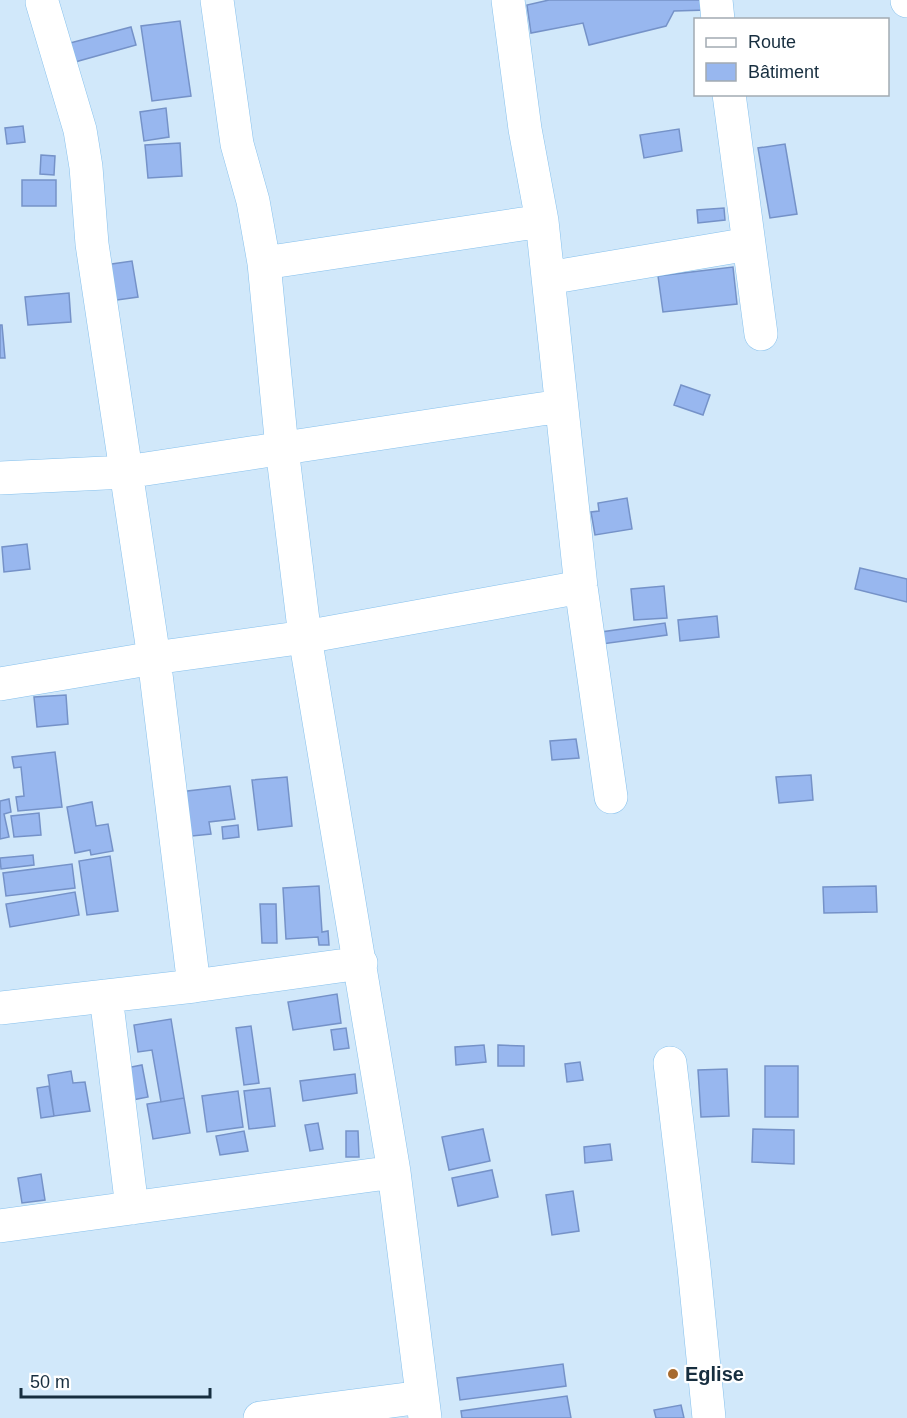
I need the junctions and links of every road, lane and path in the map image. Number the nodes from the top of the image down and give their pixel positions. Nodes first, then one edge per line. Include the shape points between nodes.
1 (217, 0) edge
2 (508, 0) edge
3 (716, 0) edge
4 (42, 2) dead end
5 (718, 18) edge
6 (729, 96) edge
7 (542, 221) junction
8 (749, 244) junction
9 (264, 263) junction
10 (548, 278) junction
11 (761, 334) dead end
12 (561, 406) junction
13 (282, 448) junction
14 (126, 472) junction
15 (0, 478) edge
16 (581, 587) junction
17 (305, 637) junction
18 (154, 658) junction
19 (0, 684) edge
20 (611, 797) dead end
21 (361, 963) junction
22 (194, 986) junction
23 (106, 996) junction
24 (0, 1008) edge
25 (670, 1063) dead end
26 (394, 1172) junction
27 (132, 1208) junction
28 (0, 1226) edge
29 (424, 1408) edge
30 (260, 1418) edge
31 (709, 1418) edge

1 - 9 street via 237,144 254,201
2 - 7 street
3 - 5 street
4 - 14 street via 80,130 92,244
6 - 8 street
7 - 9 street
7 - 10 street
8 - 10 street
8 - 11 street
9 - 13 street
10 - 12 street
12 - 13 street
12 - 16 street
13 - 14 street
13 - 17 street
14 - 15 street
14 - 18 street
16 - 17 street
16 - 20 street
17 - 18 street
17 - 21 street
18 - 19 street
18 - 22 street
21 - 22 street
21 - 26 street
22 - 23 street
23 - 24 street
23 - 27 street
25 - 31 street
26 - 27 street
26 - 29 street
27 - 28 street
29 - 30 street

